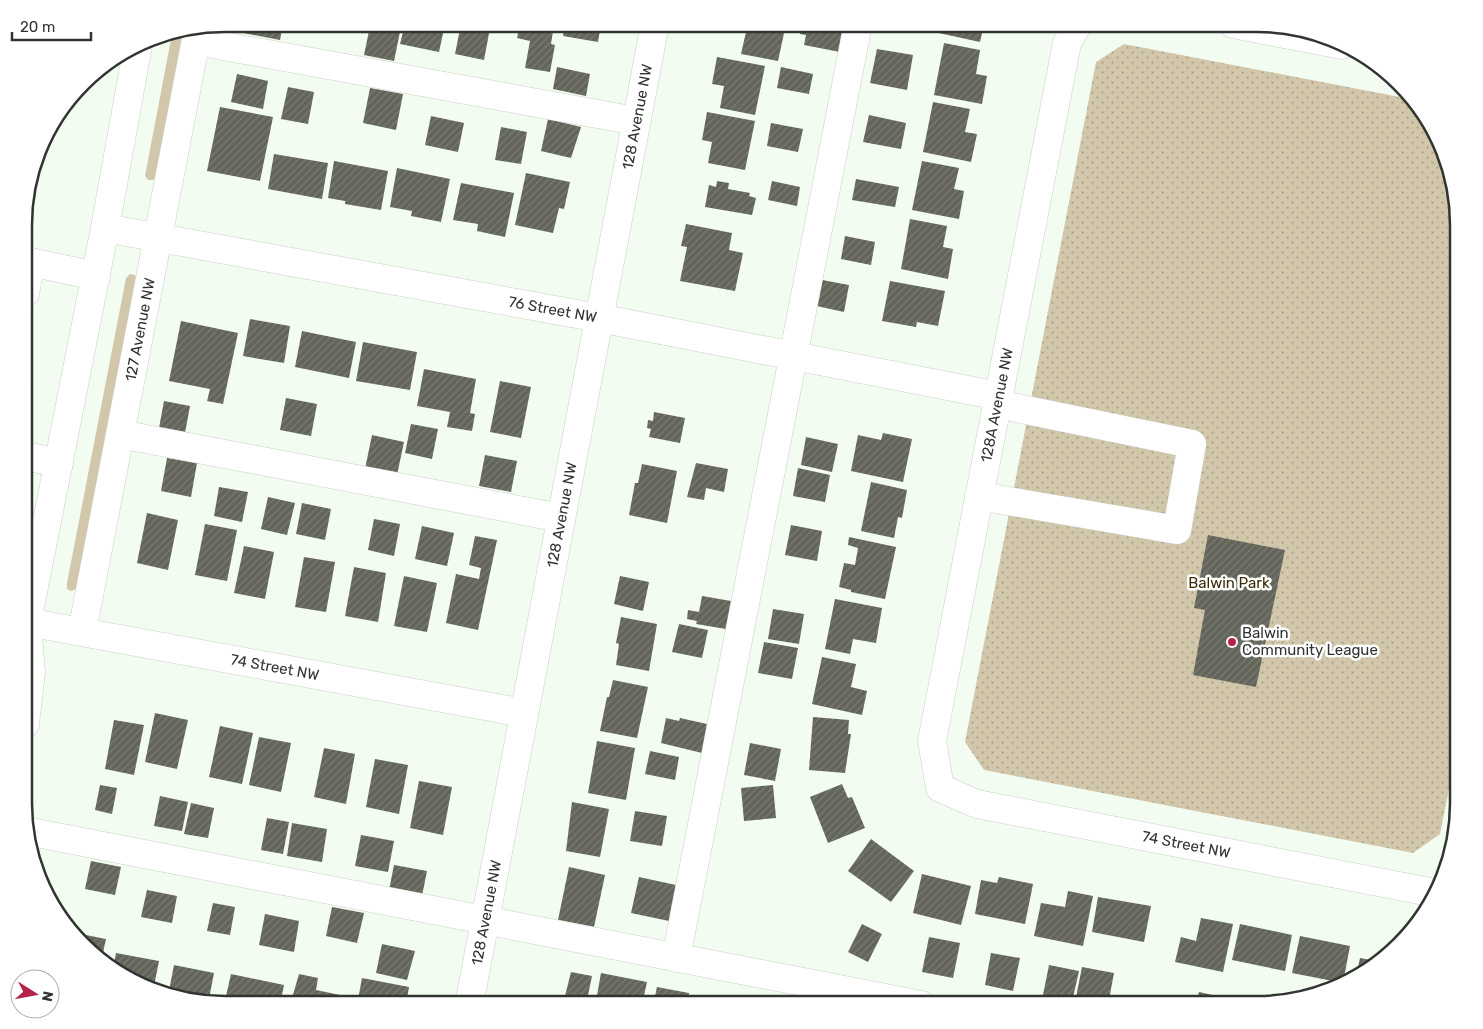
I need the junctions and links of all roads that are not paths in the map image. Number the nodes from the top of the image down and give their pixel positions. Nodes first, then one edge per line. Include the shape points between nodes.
1 (653, 32) edge
2 (856, 32) edge
3 (1073, 32) edge
4 (197, 35) edge
5 (134, 55) edge
6 (636, 122) junction
7 (105, 228) junction
8 (158, 238) junction
9 (32, 263) edge
10 (96, 276) junction
11 (599, 318) junction
12 (792, 355) junction
13 (998, 400) junction
14 (120, 434) junction
15 (32, 457) edge
16 (59, 463) junction
17 (979, 496) junction
18 (561, 518) junction
19 (32, 574) edge
20 (32, 624) edge
21 (82, 632) junction
22 (524, 714) junction
23 (940, 788) joint
24 (35, 833) edge
25 (1429, 892) edge
26 (485, 921) junction
27 (676, 958) junction
28 (471, 996) edge
29 (874, 996) edge

1 - 6 street, 128 Avenue NW
2 - 12 street
3 - 13 street, 128A Avenue NW via 1066,43
4 - 6 street
4 - 8 street, 127 Avenue NW
5 - 7 street
6 - 11 street, 128 Avenue NW
7 - 8 street, 76 Street NW
7 - 10 street
8 - 11 street, 76 Street NW
8 - 14 street, 127 Avenue NW
9 - 10 street
10 - 16 street
11 - 12 street, 76 Street NW
11 - 18 street, 128 Avenue NW
12 - 13 street, 76 Street NW
12 - 27 street
13 - 17 street, 128A Avenue NW
13 - 17 street, 76 Street NW via 1192,444 1177,530
14 - 18 street
14 - 21 street, 127 Avenue NW
15 - 16 street
16 - 19 street
17 - 23 street, 128A Avenue NW via 932,741
18 - 22 street, 128 Avenue NW
20 - 21 street, 74 Street NW
21 - 22 street, 74 Street NW
22 - 26 street, 128 Avenue NW
23 - 25 street, 74 Street NW via 977,804
24 - 26 street
26 - 27 street
26 - 28 street, 128 Avenue NW
27 - 29 street

